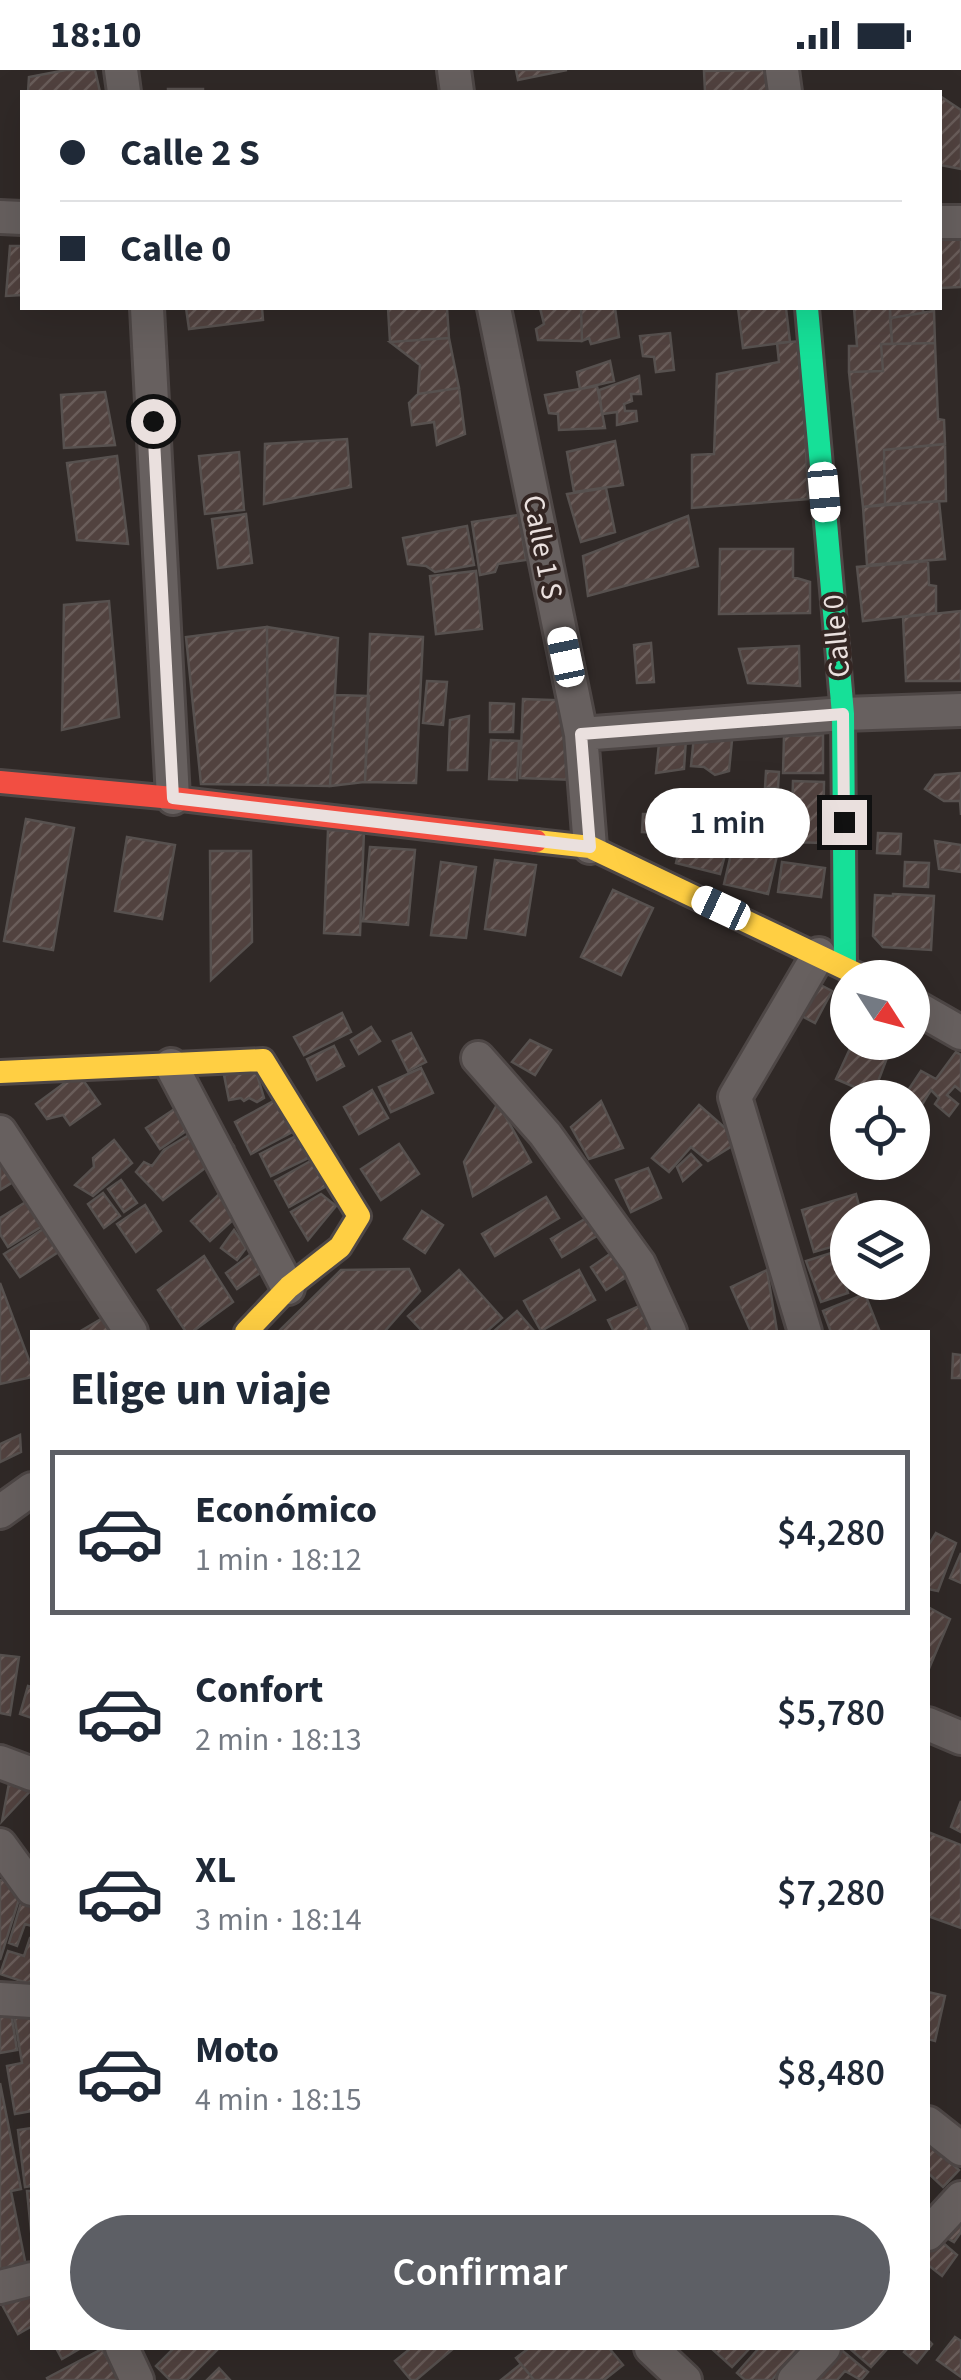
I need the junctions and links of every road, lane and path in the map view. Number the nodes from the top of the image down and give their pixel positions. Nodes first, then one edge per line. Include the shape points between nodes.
1 (147, 310) edge
2 (494, 310) edge
3 (807, 310) edge
4 (961, 710) edge
5 (843, 714) junction
6 (581, 734) junction
7 (0, 782) edge
8 (173, 798) junction
9 (590, 847) junction
10 (830, 960) edge
11 (843, 960) edge
12 (830, 982) edge
13 (930, 1016) edge
14 (961, 1034) edge
15 (478, 1058) dead end
16 (171, 1064) junction
17 (0, 1072) edge
18 (0, 1132) edge
19 (288, 1288) junction
20 (130, 1330) edge
21 (252, 1330) edge
22 (669, 1330) edge
23 (805, 1330) edge
24 (30, 1490) edge
25 (0, 1512) edge
26 (930, 1725) edge
27 (961, 1738) edge
28 (0, 1762) edge
29 (30, 1773) edge
30 (0, 1845) edge
31 (30, 1886) edge
32 (0, 1999) edge
33 (30, 2001) edge
34 (930, 2125) edge
35 (961, 2149) edge
36 (961, 2198) edge
37 (930, 2232) edge
38 (30, 2280) edge
39 (0, 2287) edge
40 (123, 2350) edge
41 (822, 2350) edge
42 (137, 2380) edge
43 (794, 2380) edge

1 - 8 street
2 - 6 street, Calle 1 S
3 - 5 street, Calle 0
4 - 5 street
5 - 6 street
5 - 11 street, Calle 0
6 - 9 street, Calle 1 S
7 - 8 street
8 - 9 street
9 - 10 street
12 - 23 street via 735,1097
13 - 14 street
15 - 22 street via 545,1134 639,1264
16 - 17 street
16 - 19 street
16 - 19 street via 263,1060 360,1216 346,1241
18 - 20 street
19 - 21 street
24 - 25 street
26 - 27 street
28 - 29 street
30 - 31 street
32 - 33 street
34 - 35 street
36 - 37 street
38 - 39 street
40 - 42 street
41 - 43 street

